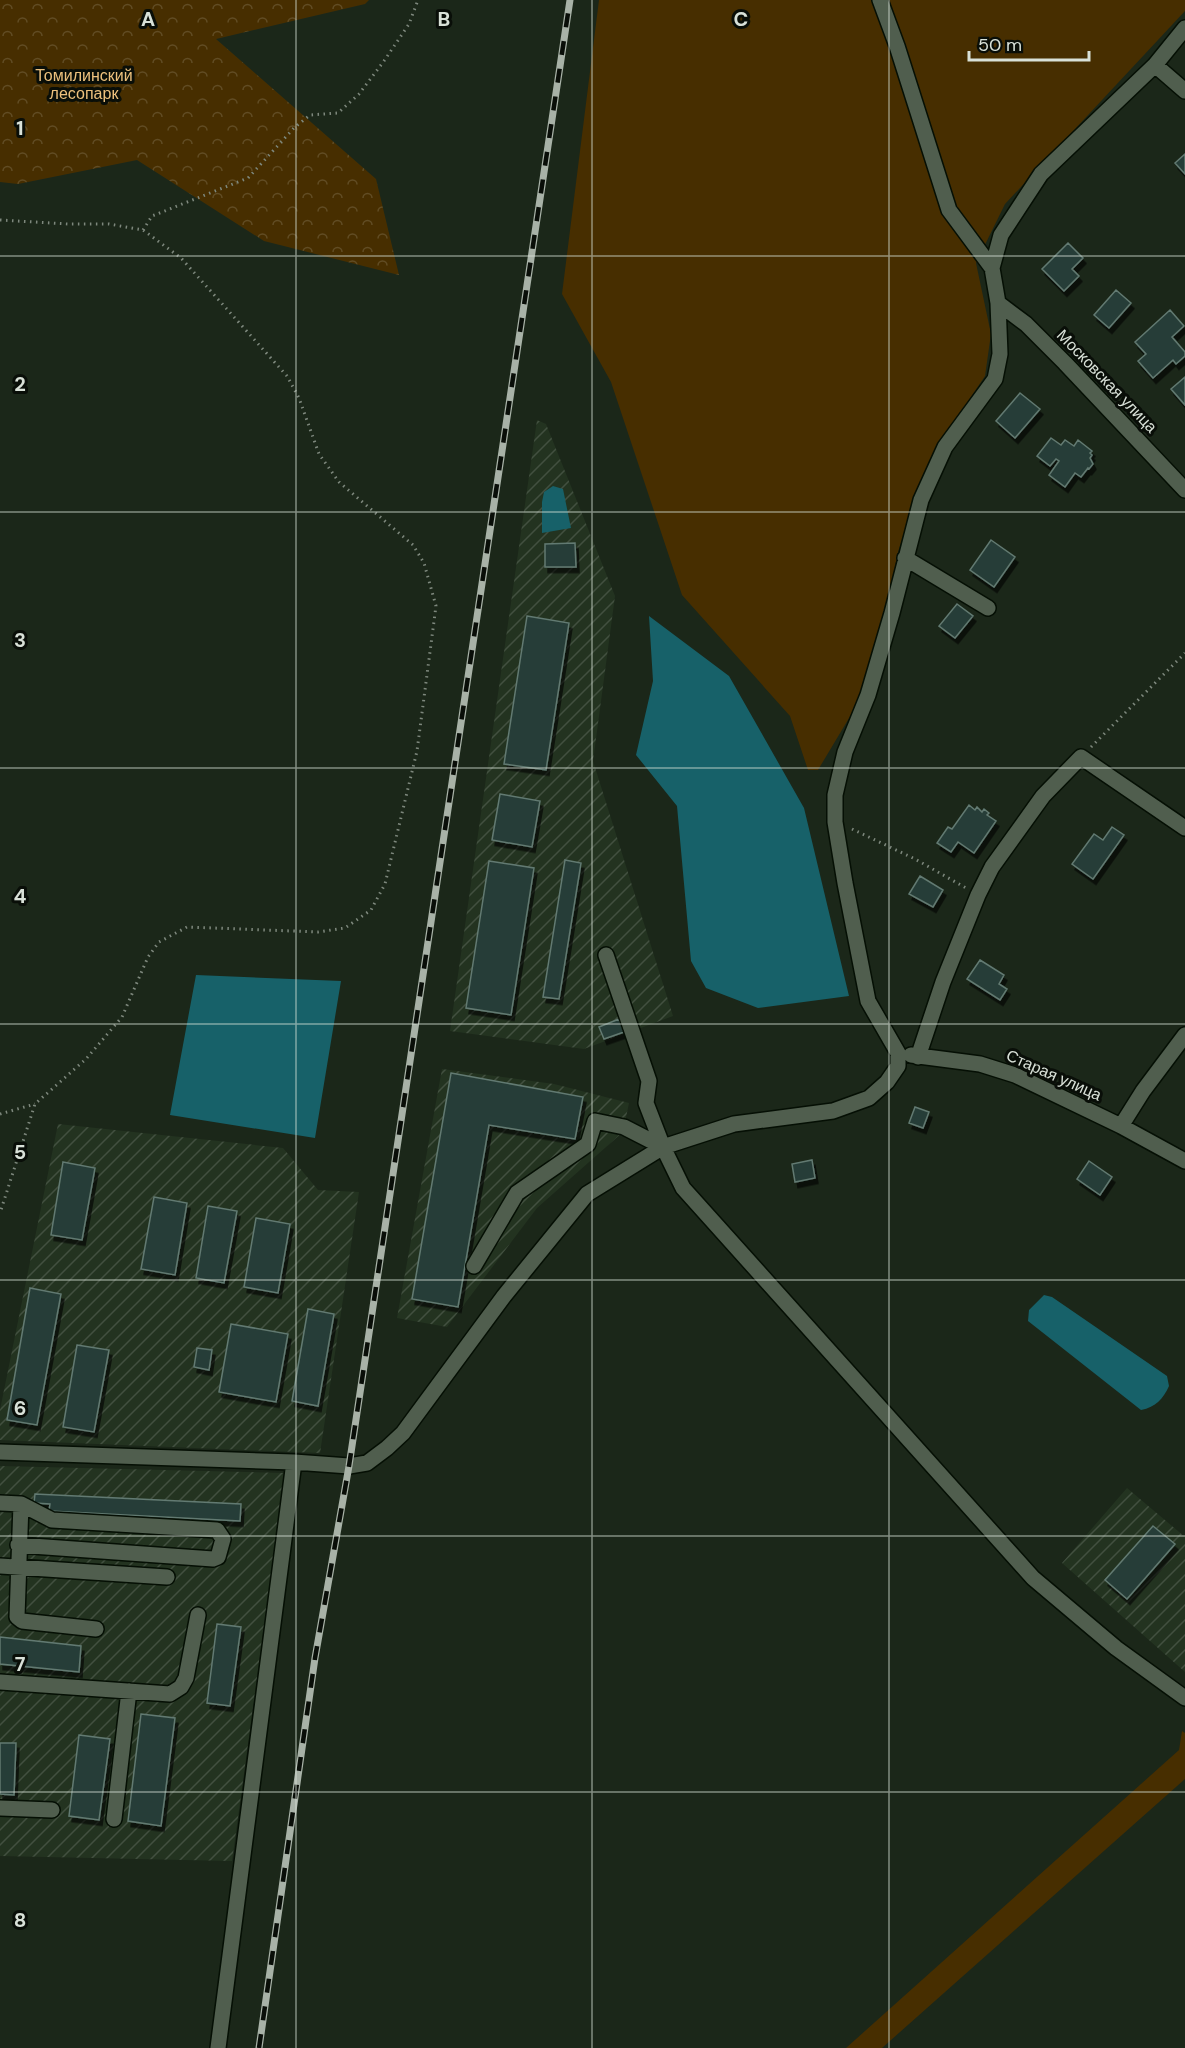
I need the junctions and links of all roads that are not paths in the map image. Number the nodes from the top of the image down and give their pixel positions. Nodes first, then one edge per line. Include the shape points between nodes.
1 (880, 0) edge
2 (1185, 28) edge
3 (1155, 65) junction
4 (1185, 91) edge
5 (992, 268) junction
6 (998, 303) junction
7 (1185, 490) edge
8 (905, 558) junction
9 (988, 608) dead end
10 (1185, 828) edge
11 (606, 955) dead end
12 (1185, 1035) edge
13 (898, 1053) junction
14 (918, 1057) junction
15 (1121, 1126) junction
16 (663, 1147) junction
17 (1185, 1161) edge
18 (474, 1266) dead end
19 (0, 1452) edge
20 (294, 1462) junction
21 (0, 1503) edge
22 (21, 1504) junction
23 (18, 1545) junction
24 (0, 1566) edge
25 (17, 1567) junction
26 (167, 1577) dead end
27 (198, 1615) dead end
28 (96, 1629) dead end
29 (0, 1682) edge
30 (129, 1691) junction
31 (1185, 1698) edge
32 (0, 1808) edge
33 (52, 1810) dead end
34 (114, 1819) dead end
35 (218, 2048) edge

1 - 5 street via 949,210
2 - 3 street
3 - 4 street
3 - 5 street via 1041,174 1001,235
5 - 6 street
6 - 7 street, Московская улица via 1026,324 1065,363
6 - 8 street via 1000,354 995,379 945,447 921,500
8 - 9 street
8 - 13 street via 892,614 835,795 835,822 868,1001
10 - 14 street via 1081,757 1043,796 992,867 943,982
11 - 16 street via 649,1082 646,1103
12 - 15 street
13 - 14 street, Старая улица
13 - 16 street via 898,1066 888,1082 869,1098 833,1111 734,1124
14 - 15 street, Старая улица via 980,1064 1015,1075
15 - 17 street, Старая улица
16 - 18 street via 624,1127 595,1121 588,1144 517,1193
16 - 20 street via 587,1194 504,1296 403,1433 387,1448 367,1463 349,1466
16 - 31 street via 683,1188 1033,1578 1116,1648
19 - 20 street
20 - 35 street
21 - 22 street
22 - 23 street
22 - 23 street via 52,1520 217,1530 223,1539 218,1557 213,1559
23 - 25 street
24 - 25 street
25 - 26 street
25 - 28 street via 15,1609 22,1621
27 - 30 street via 181,1687 170,1694
29 - 30 street
30 - 34 street
32 - 33 street

